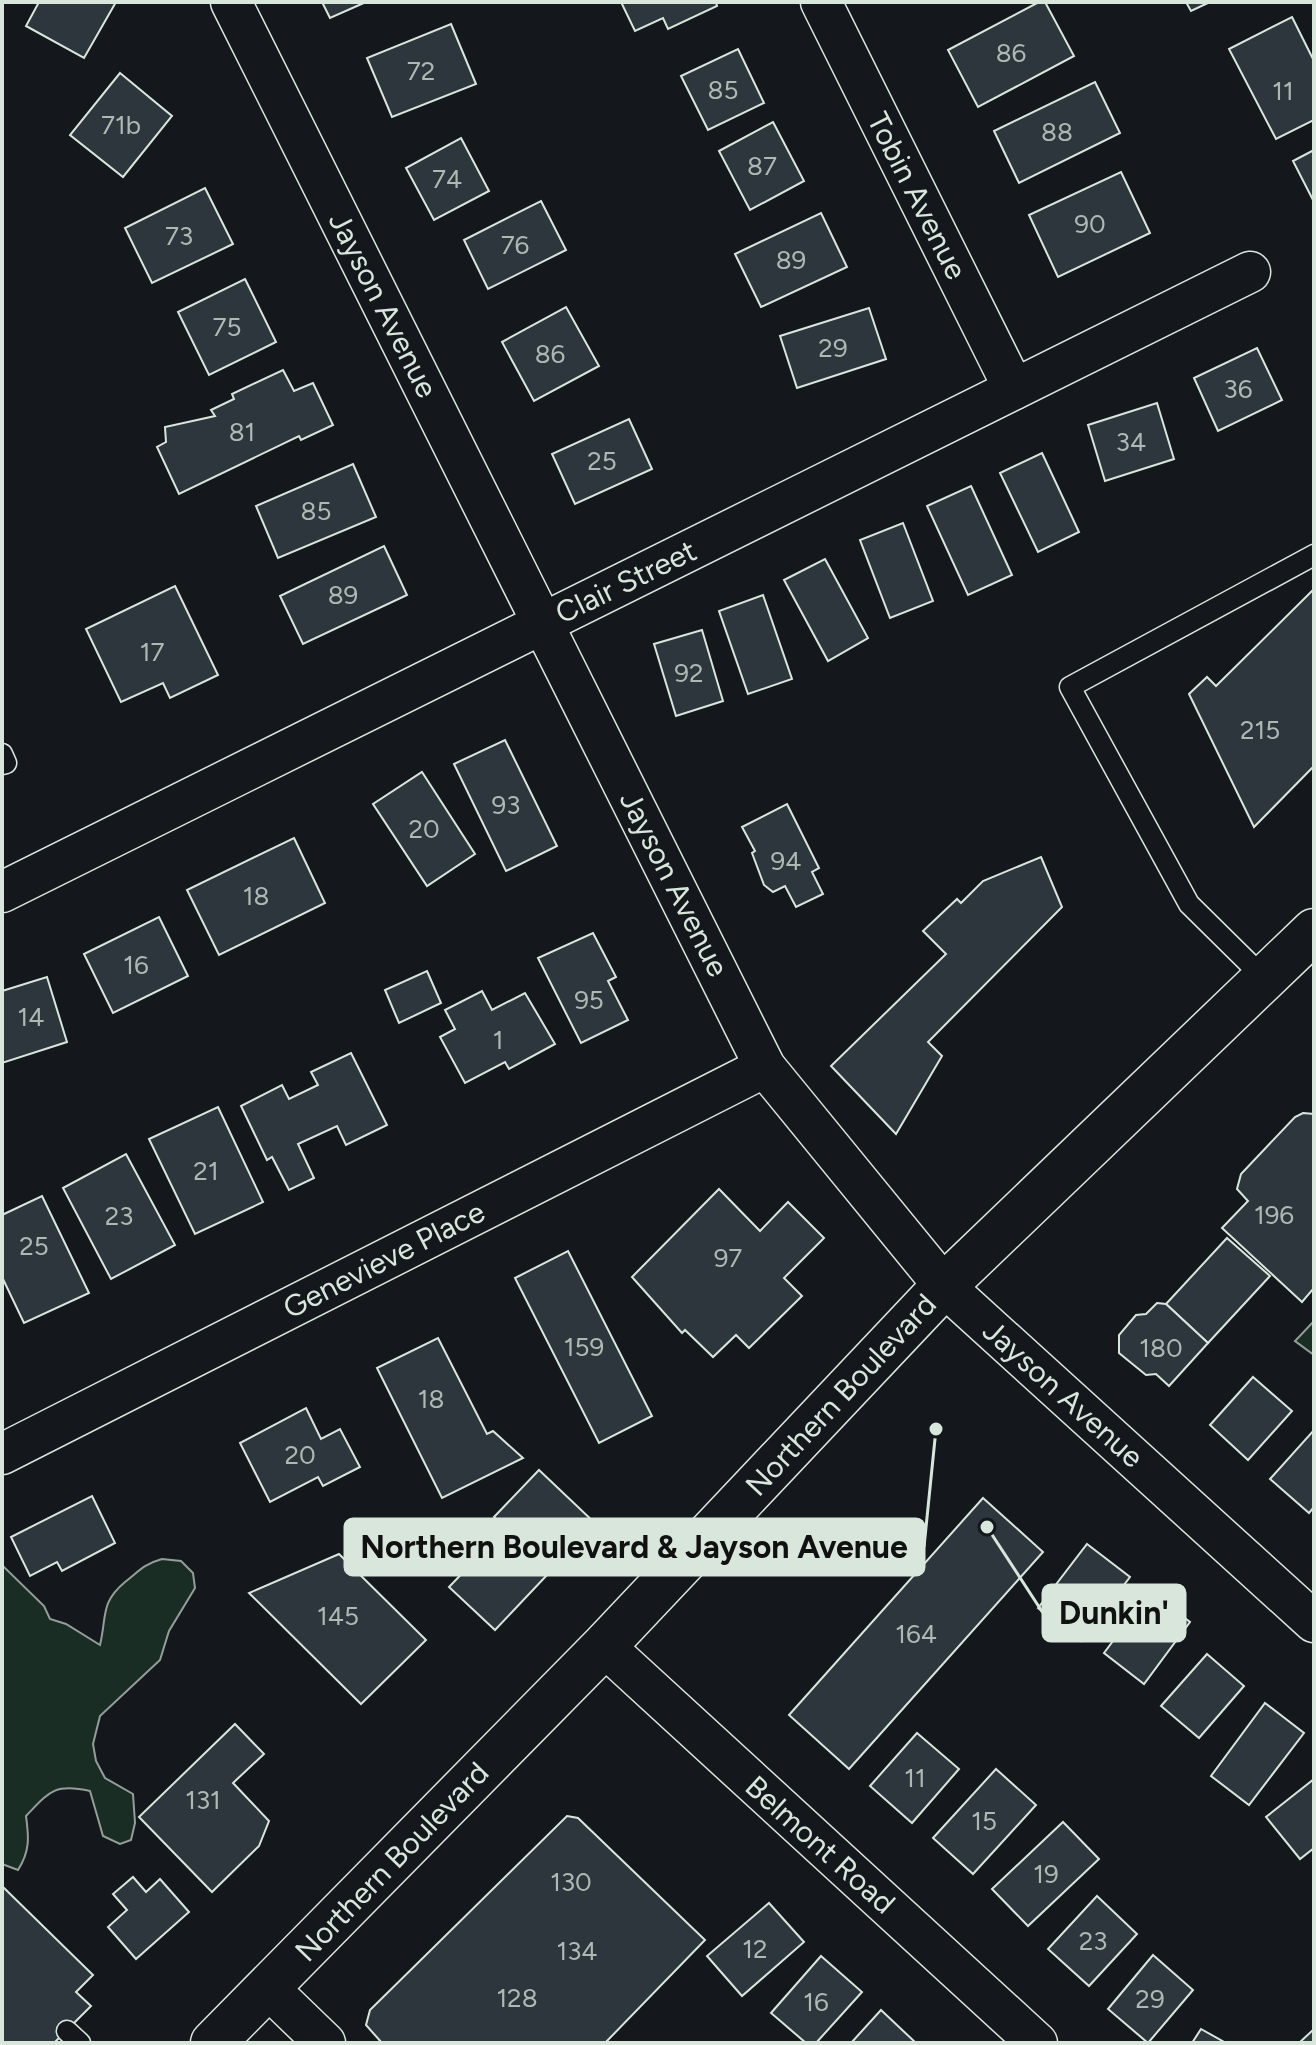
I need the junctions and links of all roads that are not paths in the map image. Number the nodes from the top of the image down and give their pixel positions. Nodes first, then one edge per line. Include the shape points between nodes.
1 (231, 2) edge
2 (821, 2) edge
3 (1250, 272) dead end
4 (1014, 389) junction
5 (1314, 555) edge
6 (543, 623) junction
7 (2, 754) edge
8 (2, 764) edge
9 (2, 892) edge
10 (1314, 931) edge
11 (1263, 977) junction
12 (765, 1067) junction
13 (944, 1286) junction
14 (2, 1454) edge
15 (1314, 1622) edge
16 (604, 1646) junction
17 (268, 1988) junction
18 (213, 2043) edge
19 (325, 2043) edge
20 (1037, 2043) edge

1 - 6 street, Jayson Avenue
2 - 4 street, Tobin Avenue
3 - 4 street, Clair Street
4 - 6 street, Clair Street
5 - 11 lane via 1070,687 1189,904
6 - 9 street, Clair Street
6 - 12 street, Jayson Avenue
7 - 8 lane
10 - 11 main road, Northern Boulevard
11 - 13 main road, Northern Boulevard
12 - 13 street, Jayson Avenue
12 - 14 street, Genevieve Place
13 - 15 street, Jayson Avenue
13 - 16 main road, Northern Boulevard
16 - 17 main road, Northern Boulevard
16 - 20 street, Belmont Road
17 - 18 main road, Northern Boulevard
17 - 19 street

